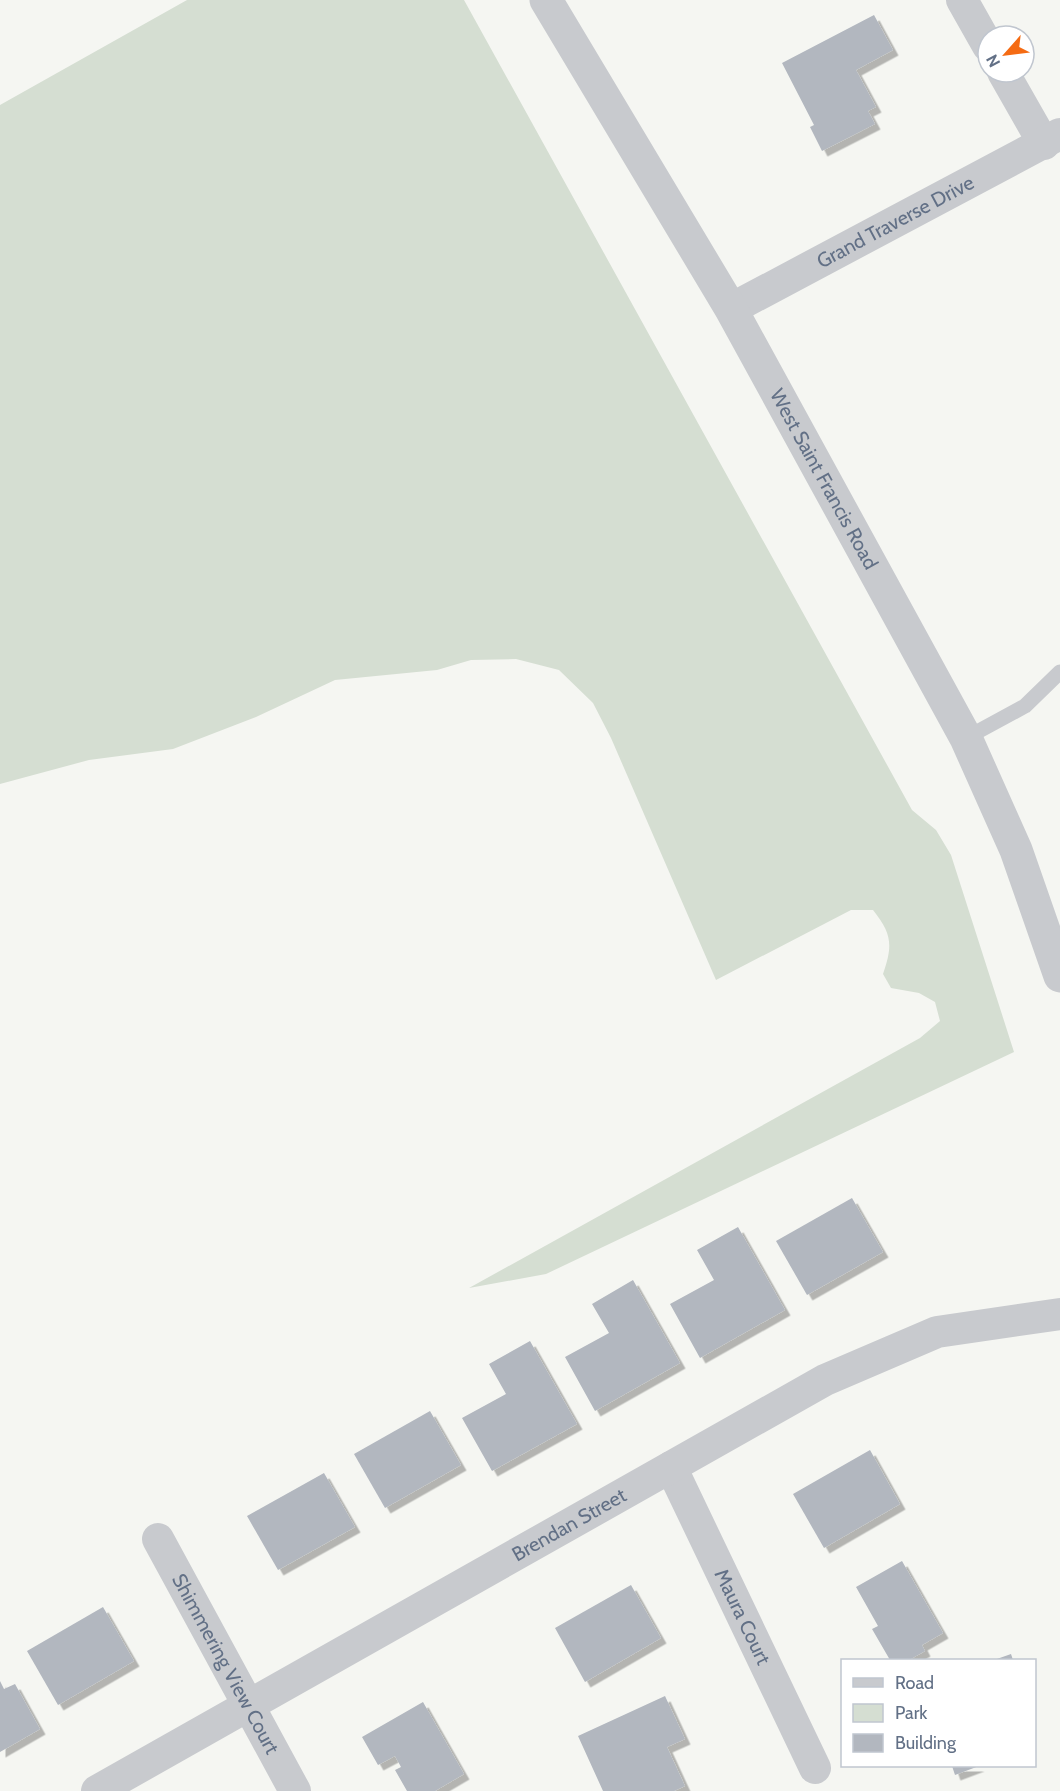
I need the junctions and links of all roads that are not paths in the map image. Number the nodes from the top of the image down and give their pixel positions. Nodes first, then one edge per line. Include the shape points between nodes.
1 (546, 0) edge
2 (962, 0) edge
3 (976, 25) edge
4 (1012, 84) edge
5 (1052, 139) edge
6 (731, 309) junction
7 (1060, 672) edge
8 (966, 738) junction
9 (1060, 976) edge
10 (1060, 1314) edge
11 (671, 1467) junction
12 (158, 1539) dead end
13 (250, 1705) junction
14 (815, 1768) dead end
15 (97, 1791) edge
16 (295, 1791) edge

1 - 6 street, West Saint Francis Road
2 - 3 street
4 - 5 street
5 - 6 street, Grand Traverse Drive
6 - 8 street, West Saint Francis Road
7 - 8 lane via 1025,706
8 - 9 street, West Saint Francis Road via 1016,850
10 - 11 street, Brendan Street via 937,1332 825,1380
11 - 13 street, Brendan Street
11 - 14 street, Maura Court
12 - 13 street, Shimmering View Court
13 - 15 street, Brendan Street
13 - 16 street, Shimmering View Court

